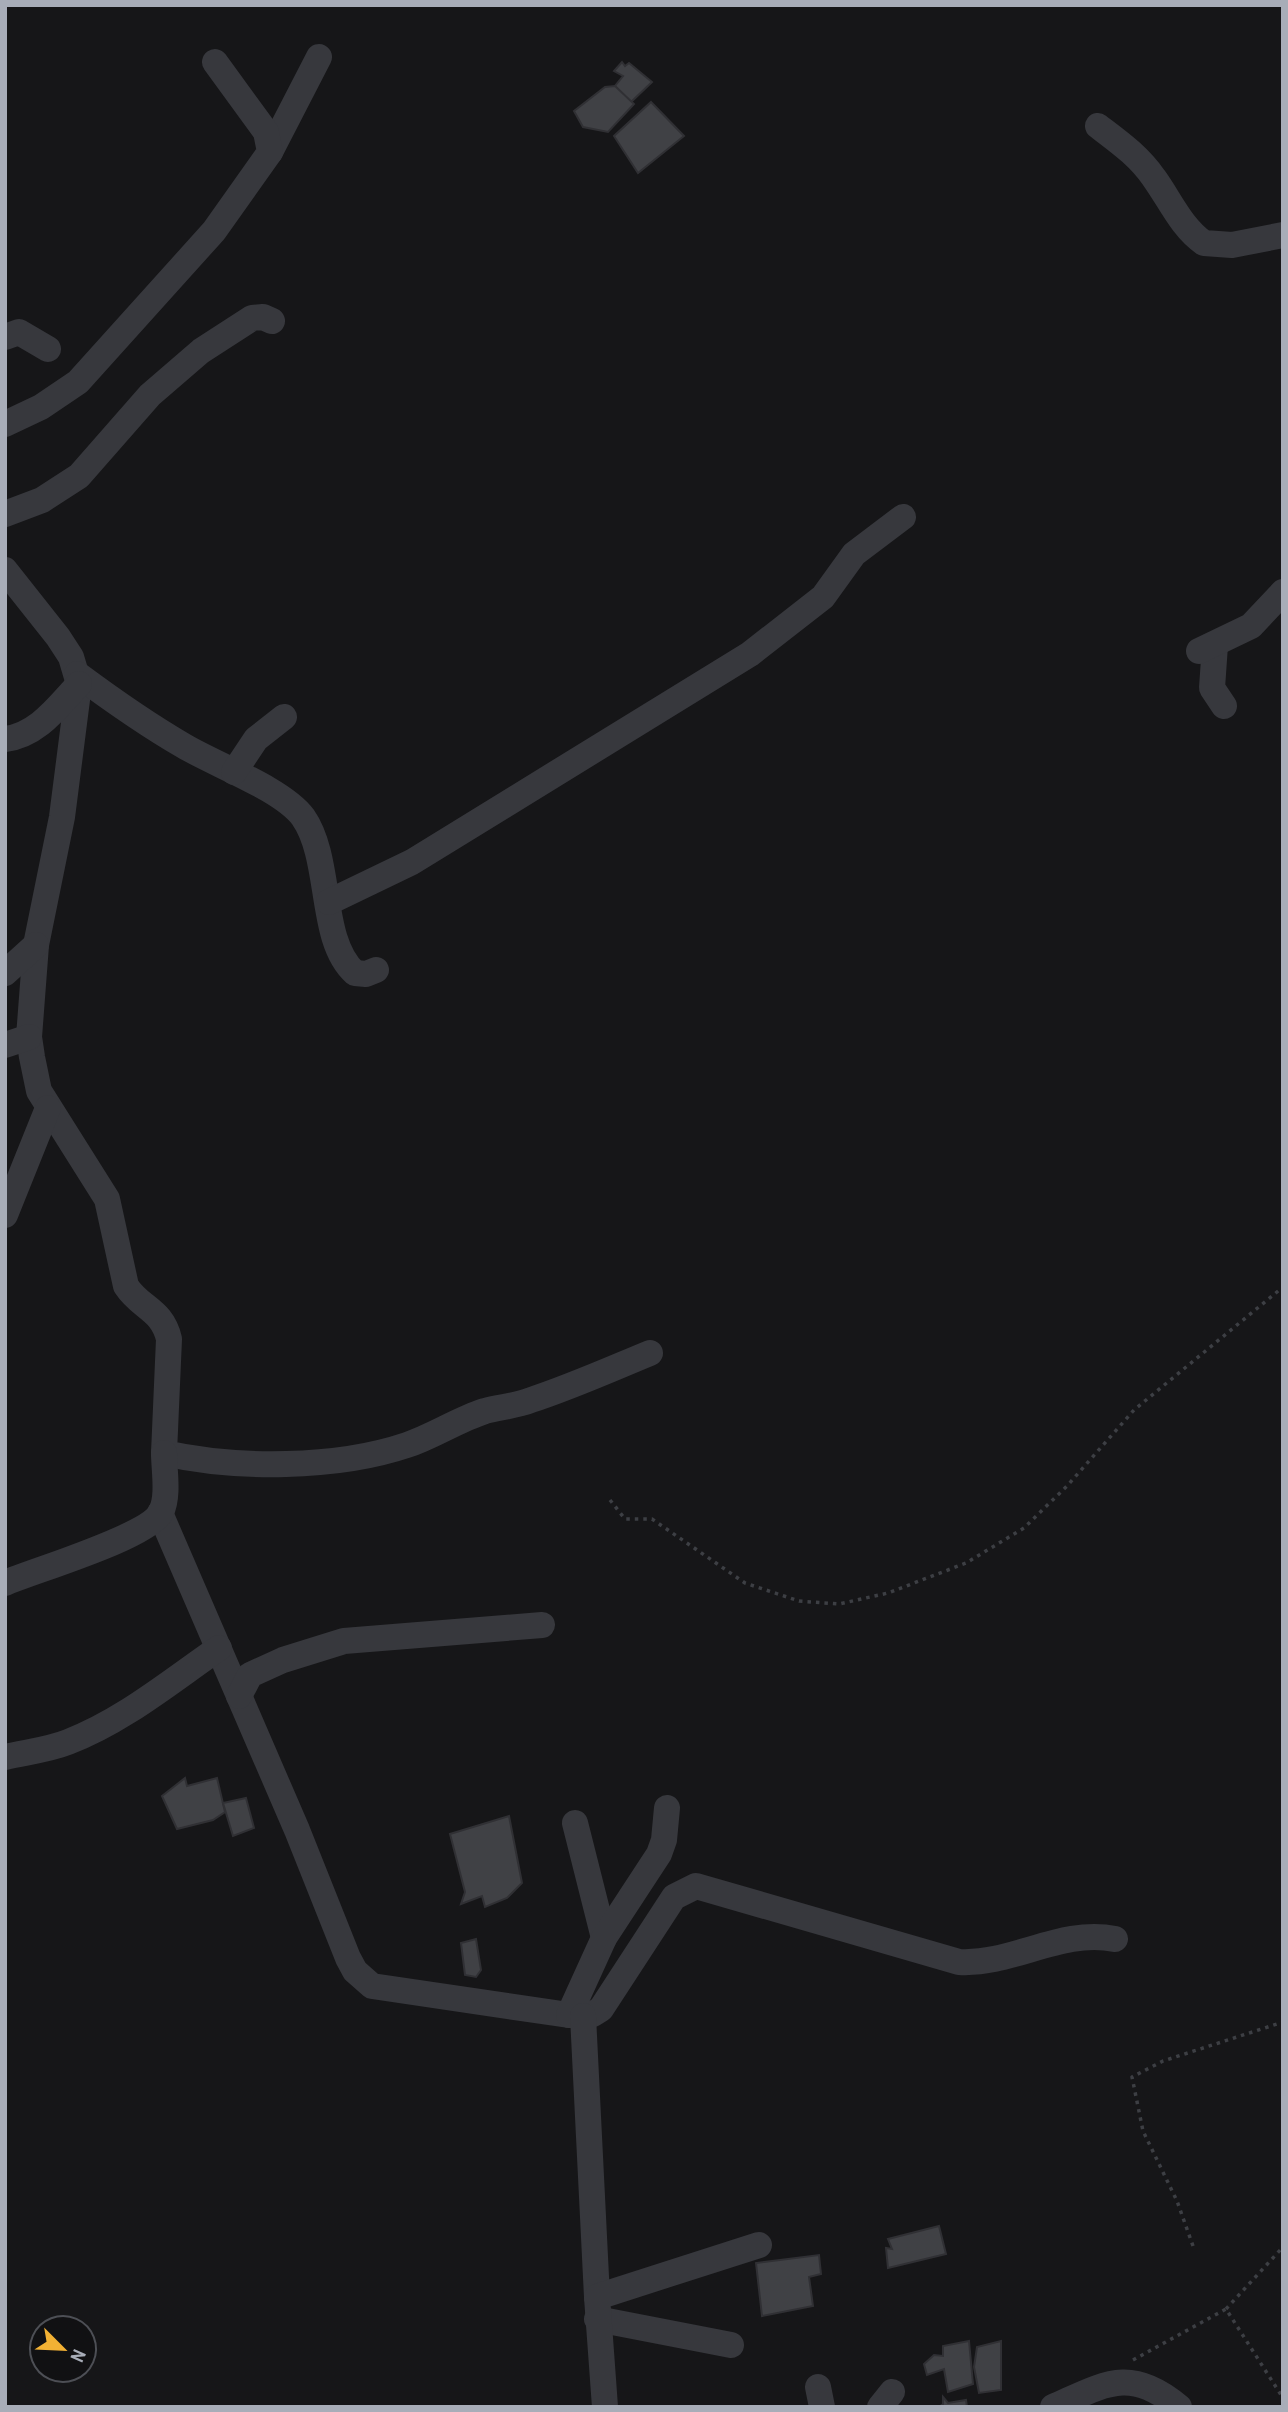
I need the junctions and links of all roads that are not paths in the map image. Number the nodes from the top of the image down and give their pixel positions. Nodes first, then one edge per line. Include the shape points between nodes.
1 (319, 57) dead end
2 (215, 62) dead end
3 (1098, 126) dead end
4 (270, 152) junction
5 (1283, 236) edge
6 (272, 321) dead end
7 (5, 337) edge
8 (48, 349) dead end
9 (5, 424) edge
10 (5, 514) edge
11 (903, 517) dead end
12 (5, 570) edge
13 (1283, 592) edge
14 (78, 679) junction
15 (1224, 706) dead end
16 (284, 717) dead end
17 (5, 739) edge
18 (233, 772) junction
19 (329, 902) junction
20 (36, 946) junction
21 (376, 971) dead end
22 (5, 973) edge
23 (17, 1041) edge
24 (48, 1108) junction
25 (6, 1209) edge
26 (650, 1353) dead end
27 (164, 1453) junction
28 (160, 1513) junction
29 (5, 1583) edge
30 (542, 1625) dead end
31 (219, 1648) junction
32 (239, 1696) junction
33 (5, 1757) edge
34 (667, 1808) dead end
35 (575, 1823) dead end
36 (604, 1938) junction
37 (1115, 1939) dead end
38 (576, 2016) junction
39 (759, 2245) dead end
40 (597, 2308) junction
41 (731, 2345) dead end
42 (1172, 2401) edge
43 (605, 2407) edge
44 (1053, 2407) edge

1 - 4 street
2 - 4 street via 266,132
3 - 5 street via 1140,160 1173,209 1204,243
4 - 9 street via 214,231 78,382
6 - 10 street via 252,318 201,351 150,395 79,475 42,500
7 - 8 street via 19,332
11 - 19 street via 854,554 823,597 750,654 412,862
12 - 14 street via 58,637
13 - 15 street via 1251,626 1207,648 1212,688
14 - 17 street via 33,730
14 - 18 street
14 - 20 street via 62,817
16 - 18 street via 256,740
18 - 19 street via 291,804 302,816 315,843
19 - 21 street via 335,937 346,963 358,974
20 - 22 street
20 - 23 street
23 - 24 street
24 - 25 street
24 - 27 street via 107,1199 126,1286 132,1296 161,1317 166,1328
26 - 27 street via 389,1450 284,1463 202,1461
27 - 28 street
28 - 29 street via 117,1541
28 - 31 street
30 - 32 street via 344,1641 250,1675
31 - 32 street
31 - 33 street via 90,1732 66,1743
32 - 38 street via 345,1950 363,1979 380,1989
34 - 36 street via 659,1854
35 - 36 street
36 - 38 street
37 - 38 street via 1073,1937 1001,1960 958,1962 696,1886 674,1897 608,2000 593,2014
38 - 40 street
39 - 40 street
40 - 41 street
40 - 43 street
42 - 44 street via 1155,2388 1130,2381 1105,2384

